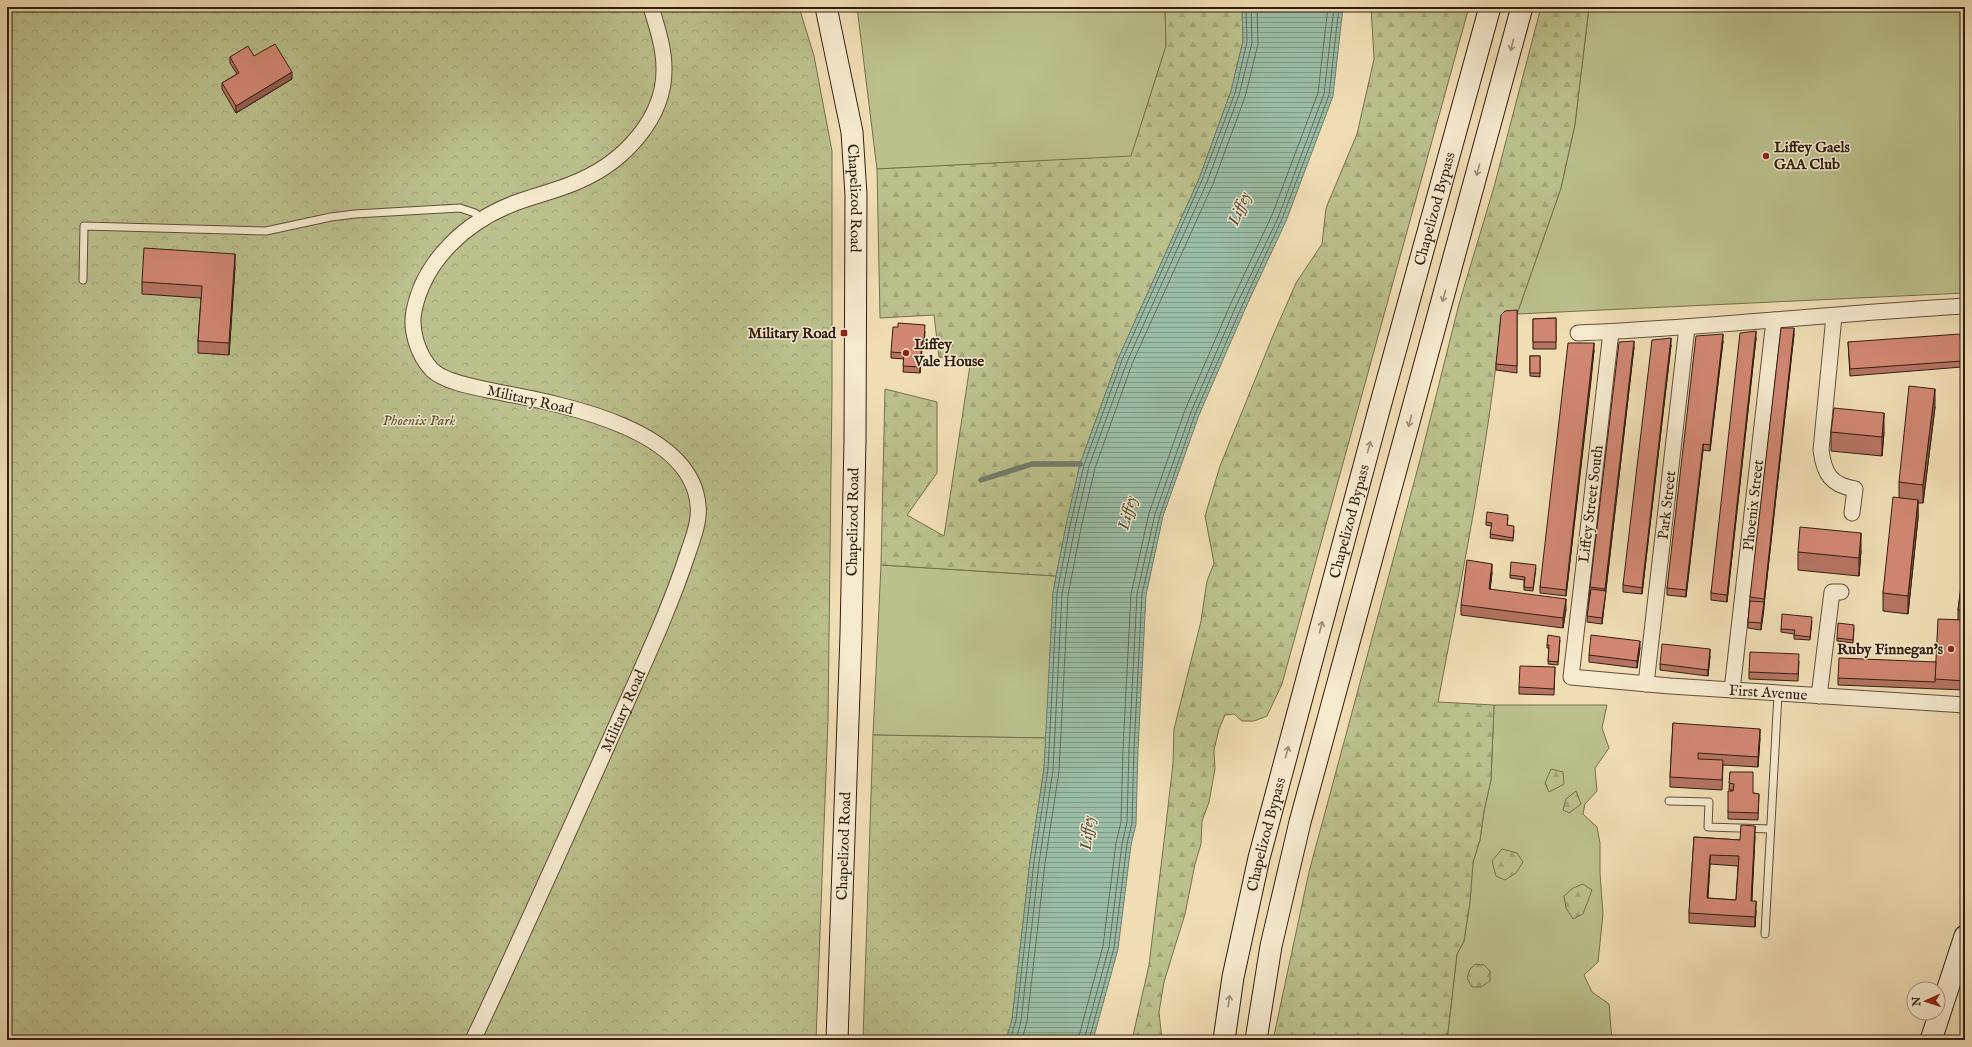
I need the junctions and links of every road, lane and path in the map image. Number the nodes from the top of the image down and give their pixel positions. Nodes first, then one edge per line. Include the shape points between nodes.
1 (651, 7) edge
2 (826, 7) edge
3 (1490, 7) edge
4 (1522, 7) edge
5 (482, 219) junction
6 (83, 280) dead end
7 (1965, 306) edge
8 (1834, 316) junction
9 (1774, 320) junction
10 (1687, 327) junction
11 (1611, 332) junction
12 (1578, 333) dead end
13 (1852, 513) dead end
14 (1841, 592) dead end
15 (1571, 677) joint
16 (1646, 684) junction
17 (1732, 690) junction
18 (1778, 694) junction
19 (1819, 696) junction
20 (1965, 705) edge
21 (1669, 801) dead end
22 (1770, 829) junction
23 (1765, 934) dead end
24 (1965, 936) edge
25 (473, 1040) edge
26 (837, 1040) edge
27 (1224, 1040) edge
28 (1256, 1040) edge
29 (1931, 1040) edge

1 - 5 street, Military Road via 660,36 664,69 660,98 636,141 615,160 582,180 510,205
2 - 26 main road, Chapelizod Road via 852,132 856,195 854,463
27 -> 3 main road, Chapelizod Bypass via 1232,977 1261,850
4 -> 28 main road, Chapelizod Bypass via 1300,822 1271,946
5 - 6 lane via 475,213 460,208 355,214 266,230 84,226
5 - 25 street, Military Road via 441,253 423,281 413,314 414,337 433,371 462,385 576,410 627,428 662,446 684,468 695,486 699,509 695,533 667,613
7 - 8 street
8 - 9 street
8 - 13 street via 1822,462 1835,483 1855,489
9 - 10 street
9 - 17 street, Phoenix Street
10 - 11 street
10 - 16 street, Park Street
11 - 12 street
11 - 15 street, Liffey Street South
14 - 19 street via 1832,592
15 - 16 street, First Avenue
16 - 17 street, First Avenue
17 - 18 street, First Avenue
18 - 19 street, First Avenue
18 - 22 lane
19 - 20 street, First Avenue
21 - 22 lane via 1709,802 1708,827
22 - 23 lane
24 - 29 main road

